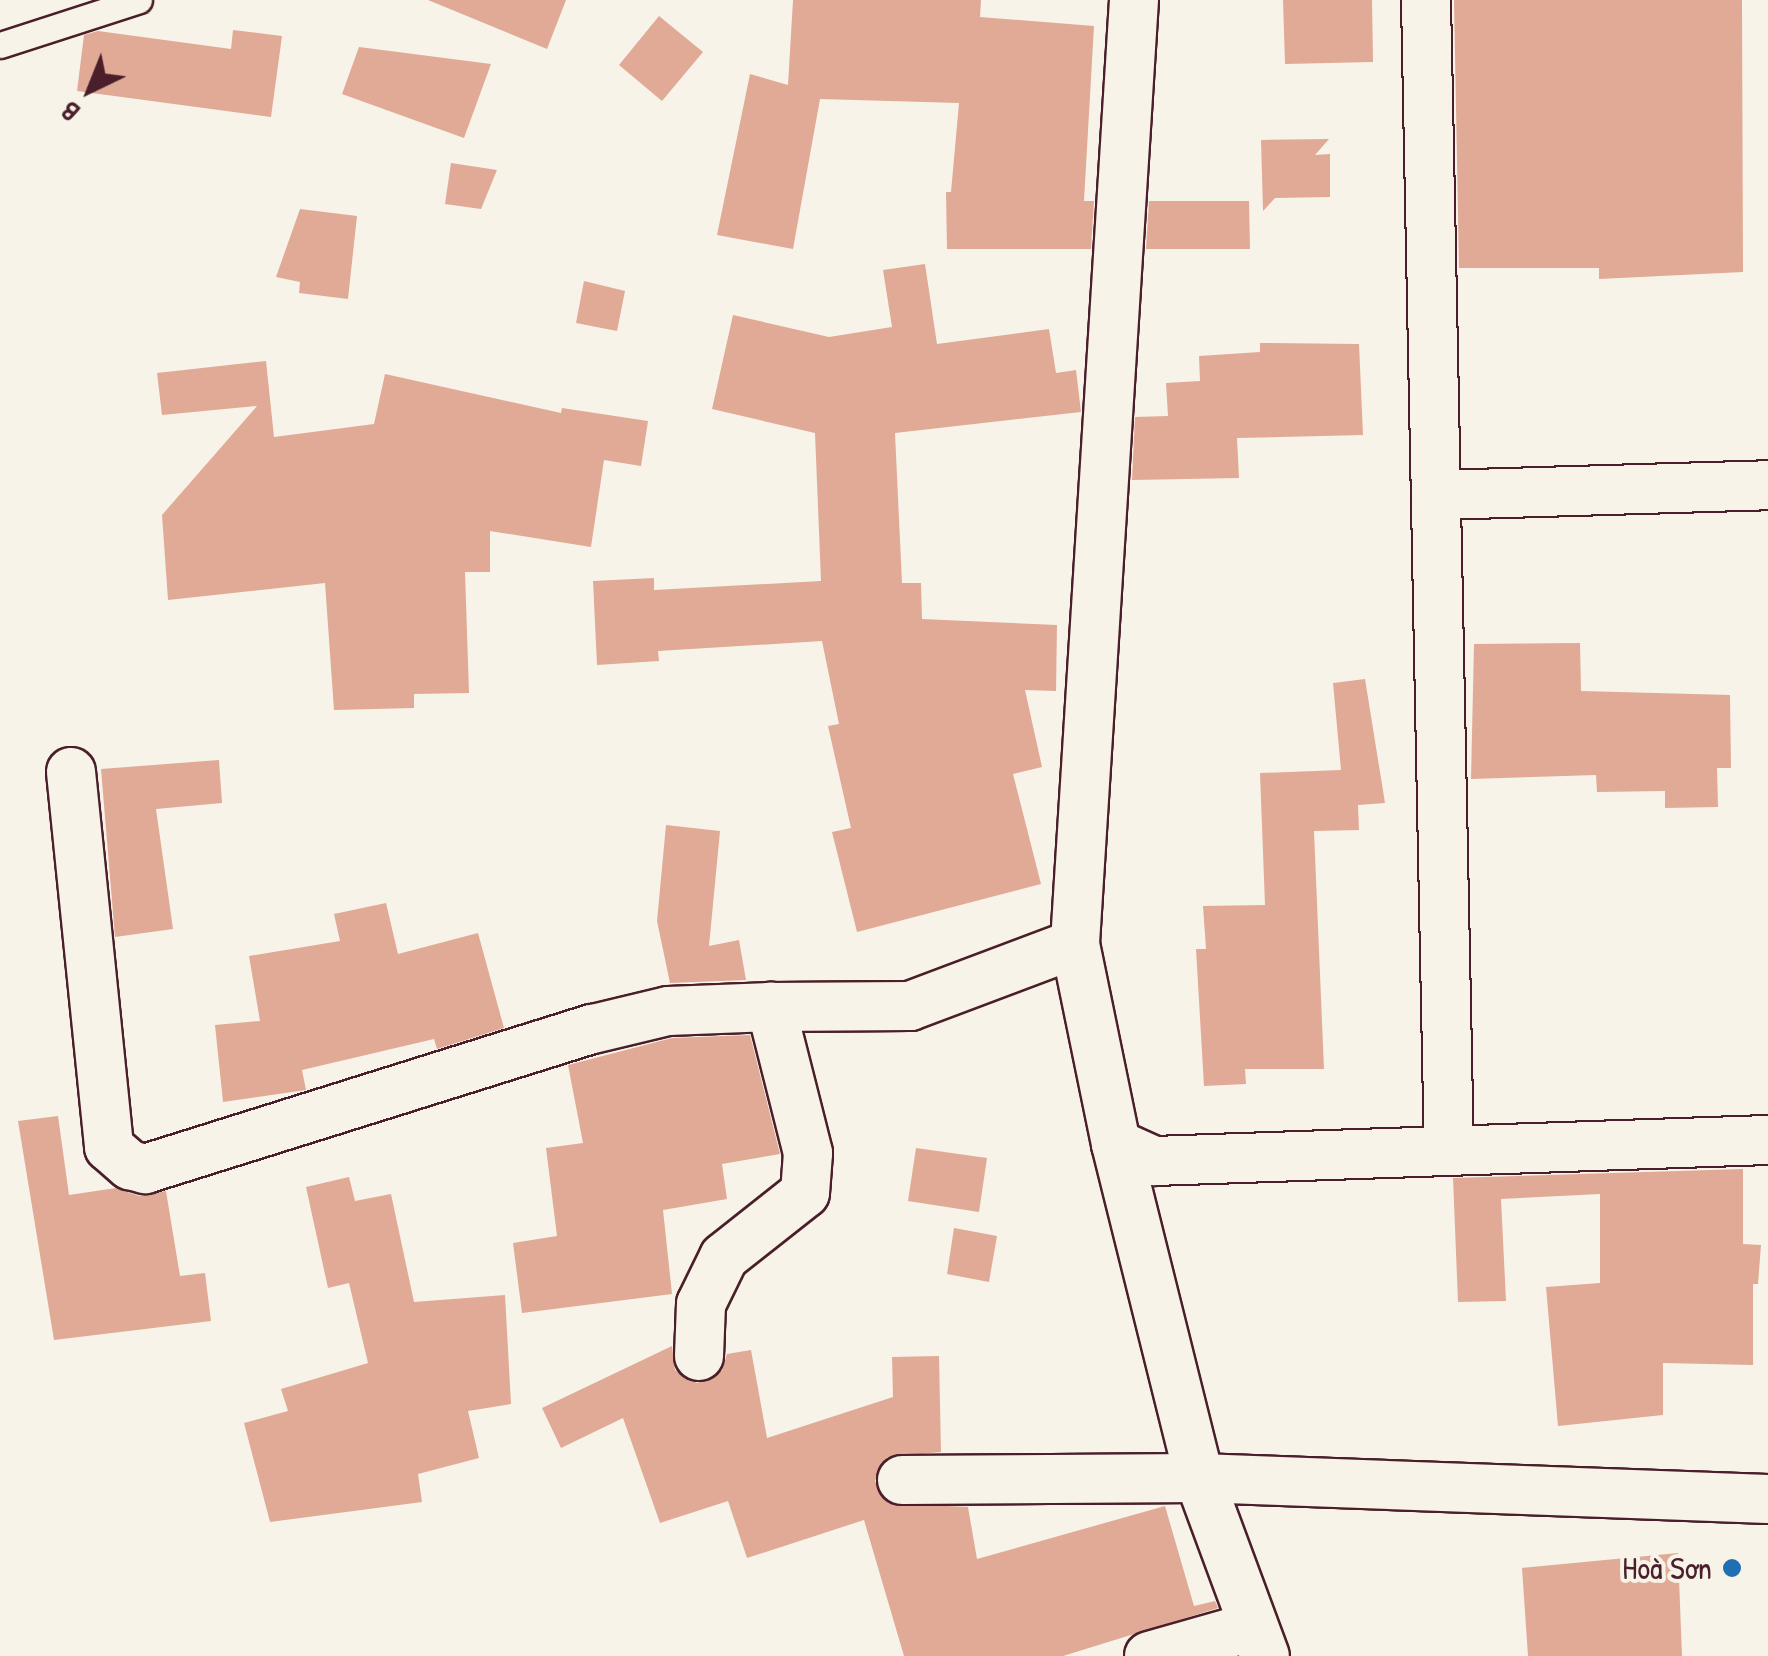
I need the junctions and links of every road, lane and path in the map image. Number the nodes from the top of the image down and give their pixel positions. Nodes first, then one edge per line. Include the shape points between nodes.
1 (139, 0) edge
2 (1134, 0) edge
3 (1426, 0) edge
4 (0, 45) edge
5 (1768, 485) edge
6 (1439, 496) junction
7 (71, 772) dead end
8 (1074, 944) junction
9 (771, 1007) junction
10 (1768, 1140) edge
11 (1116, 1144) junction
12 (1449, 1151) junction
13 (699, 1356) dead end
14 (1200, 1478) junction
15 (902, 1480) dead end
16 (1768, 1499) edge
17 (1258, 1641) edge
18 (1149, 1656) edge

1 - 4 lane
2 - 8 street
3 - 6 street
5 - 6 street
6 - 12 street
7 - 9 street via 109,1147 130,1165 145,1169 612,1024 684,1009
8 - 9 street via 910,1006
8 - 11 street
9 - 13 street via 808,1154 805,1192 724,1257 701,1304
10 - 12 street
11 - 12 street via 1154,1161
11 - 14 street
14 - 15 street
14 - 16 street
14 - 17 street
17 - 18 street

